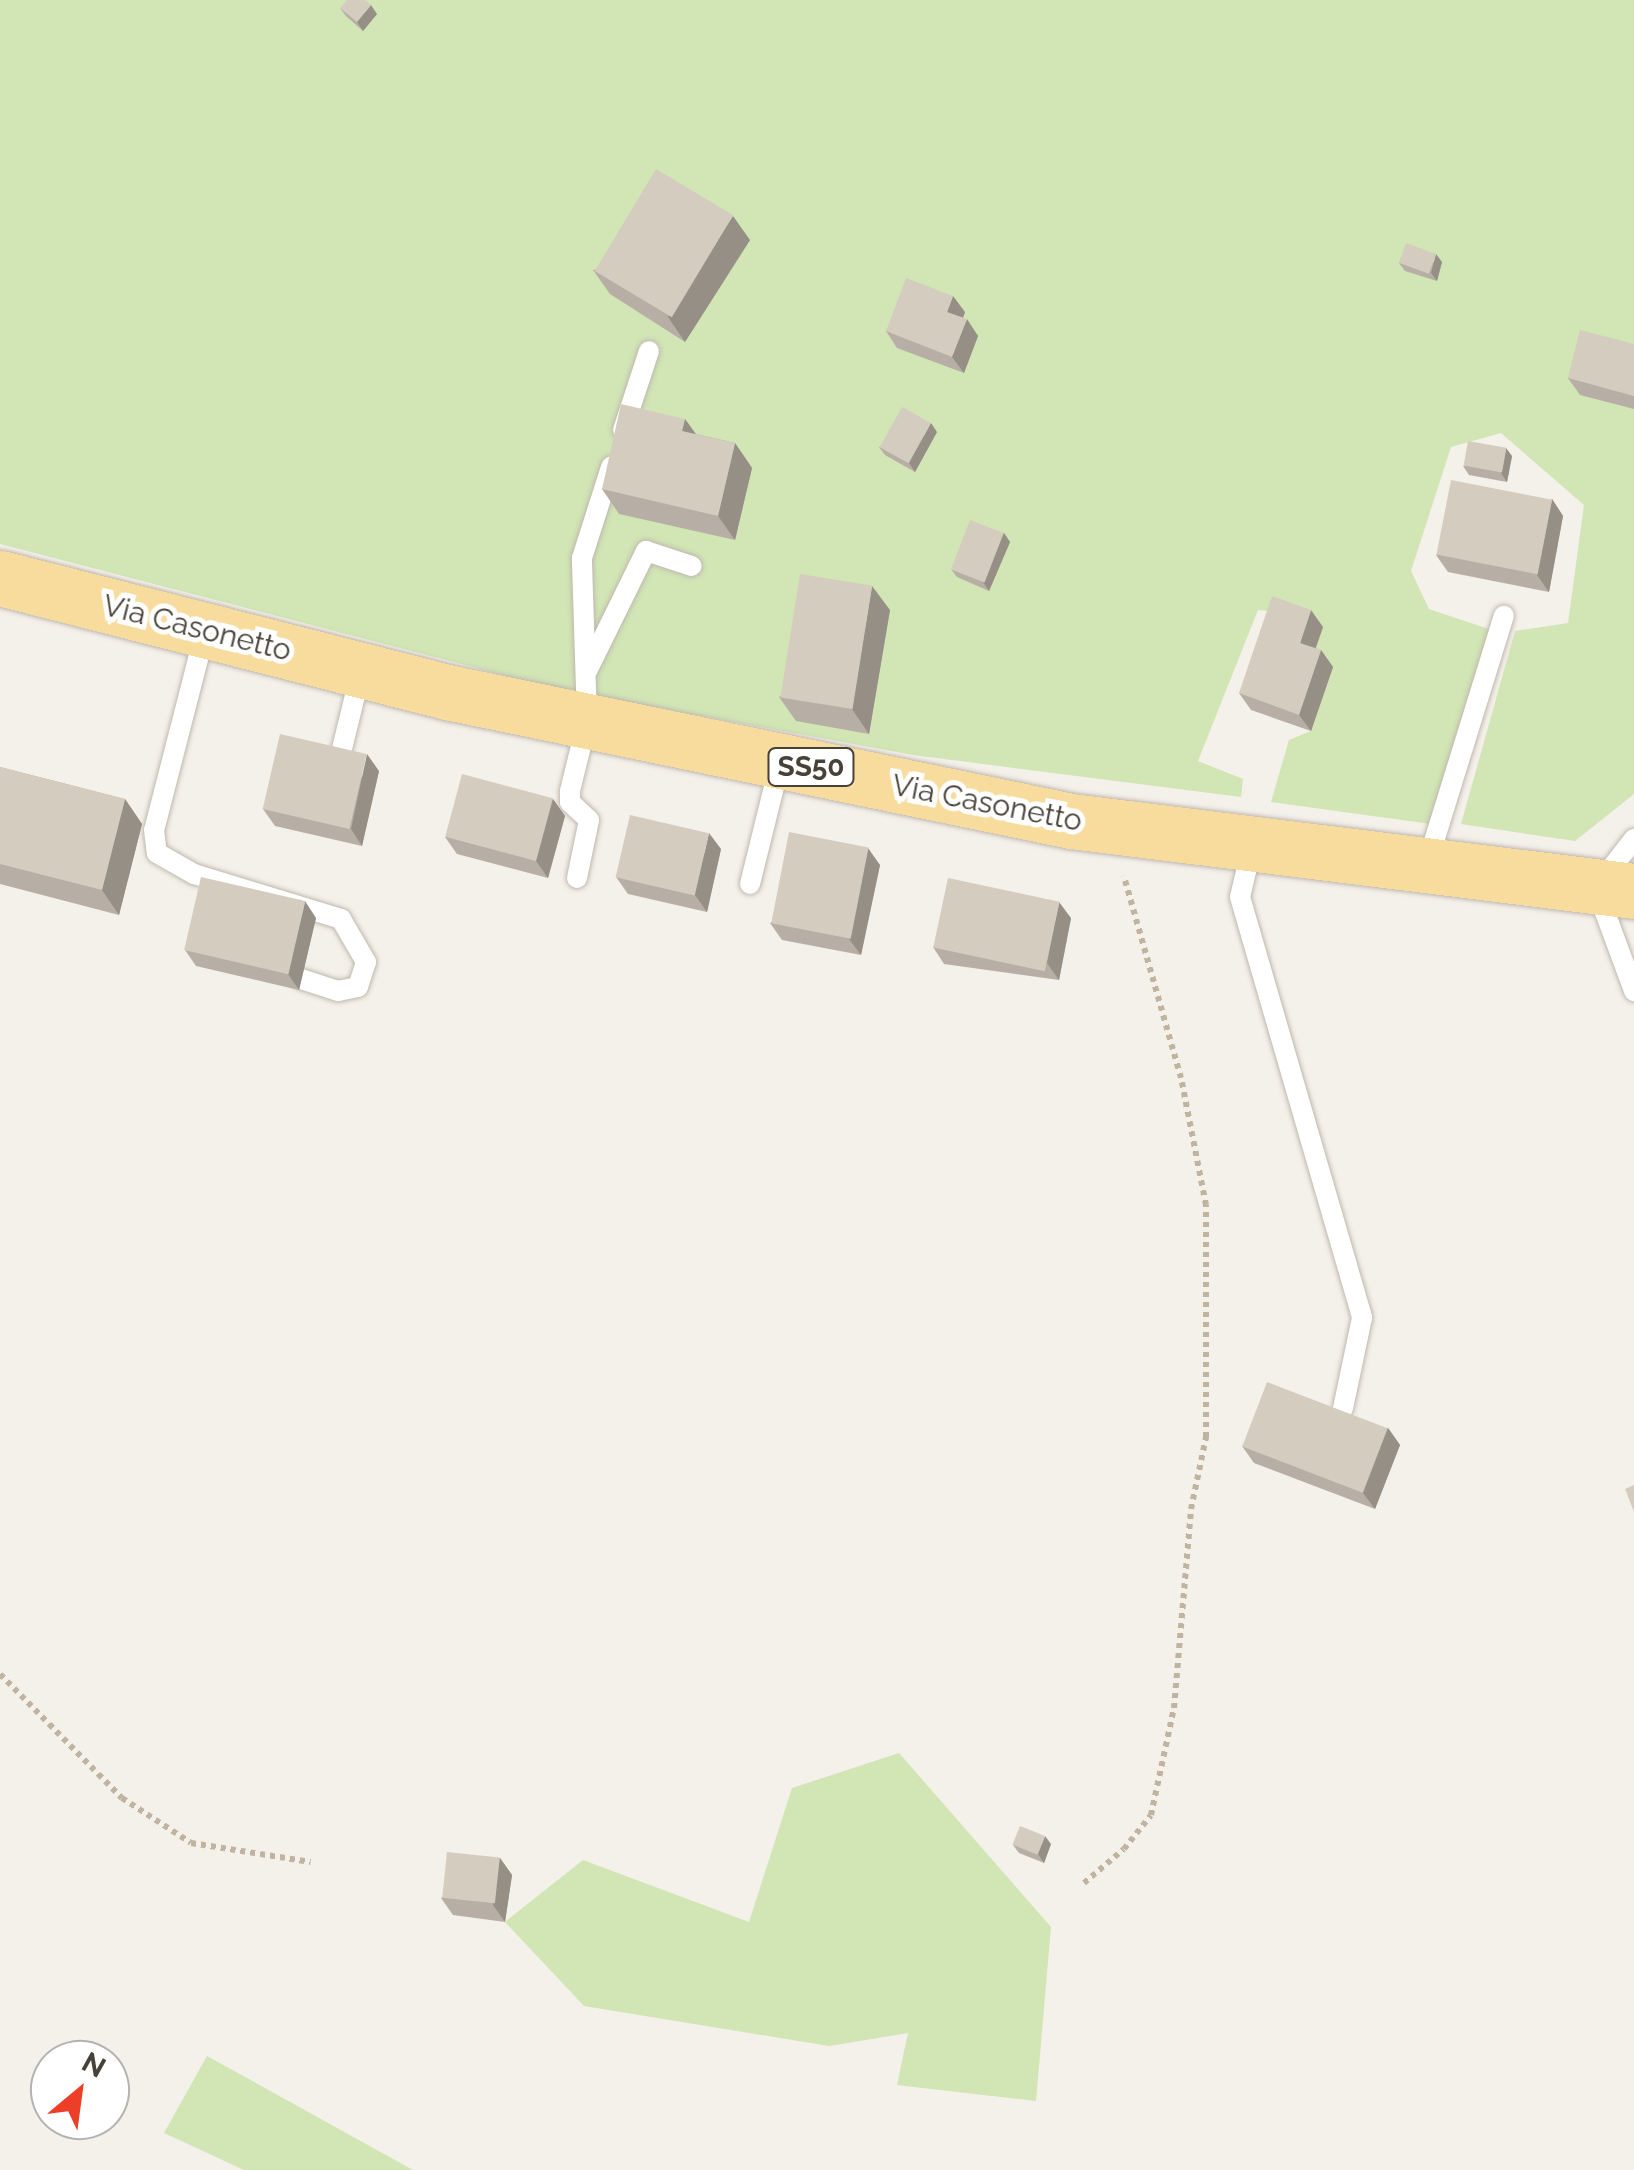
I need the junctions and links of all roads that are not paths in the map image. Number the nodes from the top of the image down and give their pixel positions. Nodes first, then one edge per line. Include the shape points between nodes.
1 (649, 351) dead end
2 (692, 566) dead end
3 (0, 578) edge
4 (1504, 616) dead end
5 (206, 630) junction
6 (361, 669) junction
7 (587, 697) junction
8 (340, 757) edge
9 (780, 761) junction
10 (1634, 839) edge
11 (1252, 844) junction
12 (1426, 866) junction
13 (577, 878) dead end
14 (750, 884) dead end
15 (1615, 889) edge
16 (302, 979) dead end
17 (1634, 991) edge
18 (1343, 1408) edge

1 - 7 lane via 582,558
2 - 7 lane via 646,552
3 - 5 main road, Via Casonetto / SS50
4 - 12 lane
5 - 6 main road, Via Casonetto / SS50
5 - 16 lane via 154,830 158,853 194,874 341,919 366,962 358,987 338,991
6 - 7 main road, Via Casonetto / SS50
6 - 8 lane
7 - 9 main road, Via Casonetto / SS50
7 - 13 lane via 570,790 570,802 589,820
9 - 11 main road, Via Casonetto / SS50 via 1111,826
9 - 14 lane
10 - 15 lane
11 - 12 main road, Via Casonetto / SS50
11 - 18 lane via 1240,897 1362,1318
12 - 15 main road, Via Casonetto / SS50
15 - 17 lane

